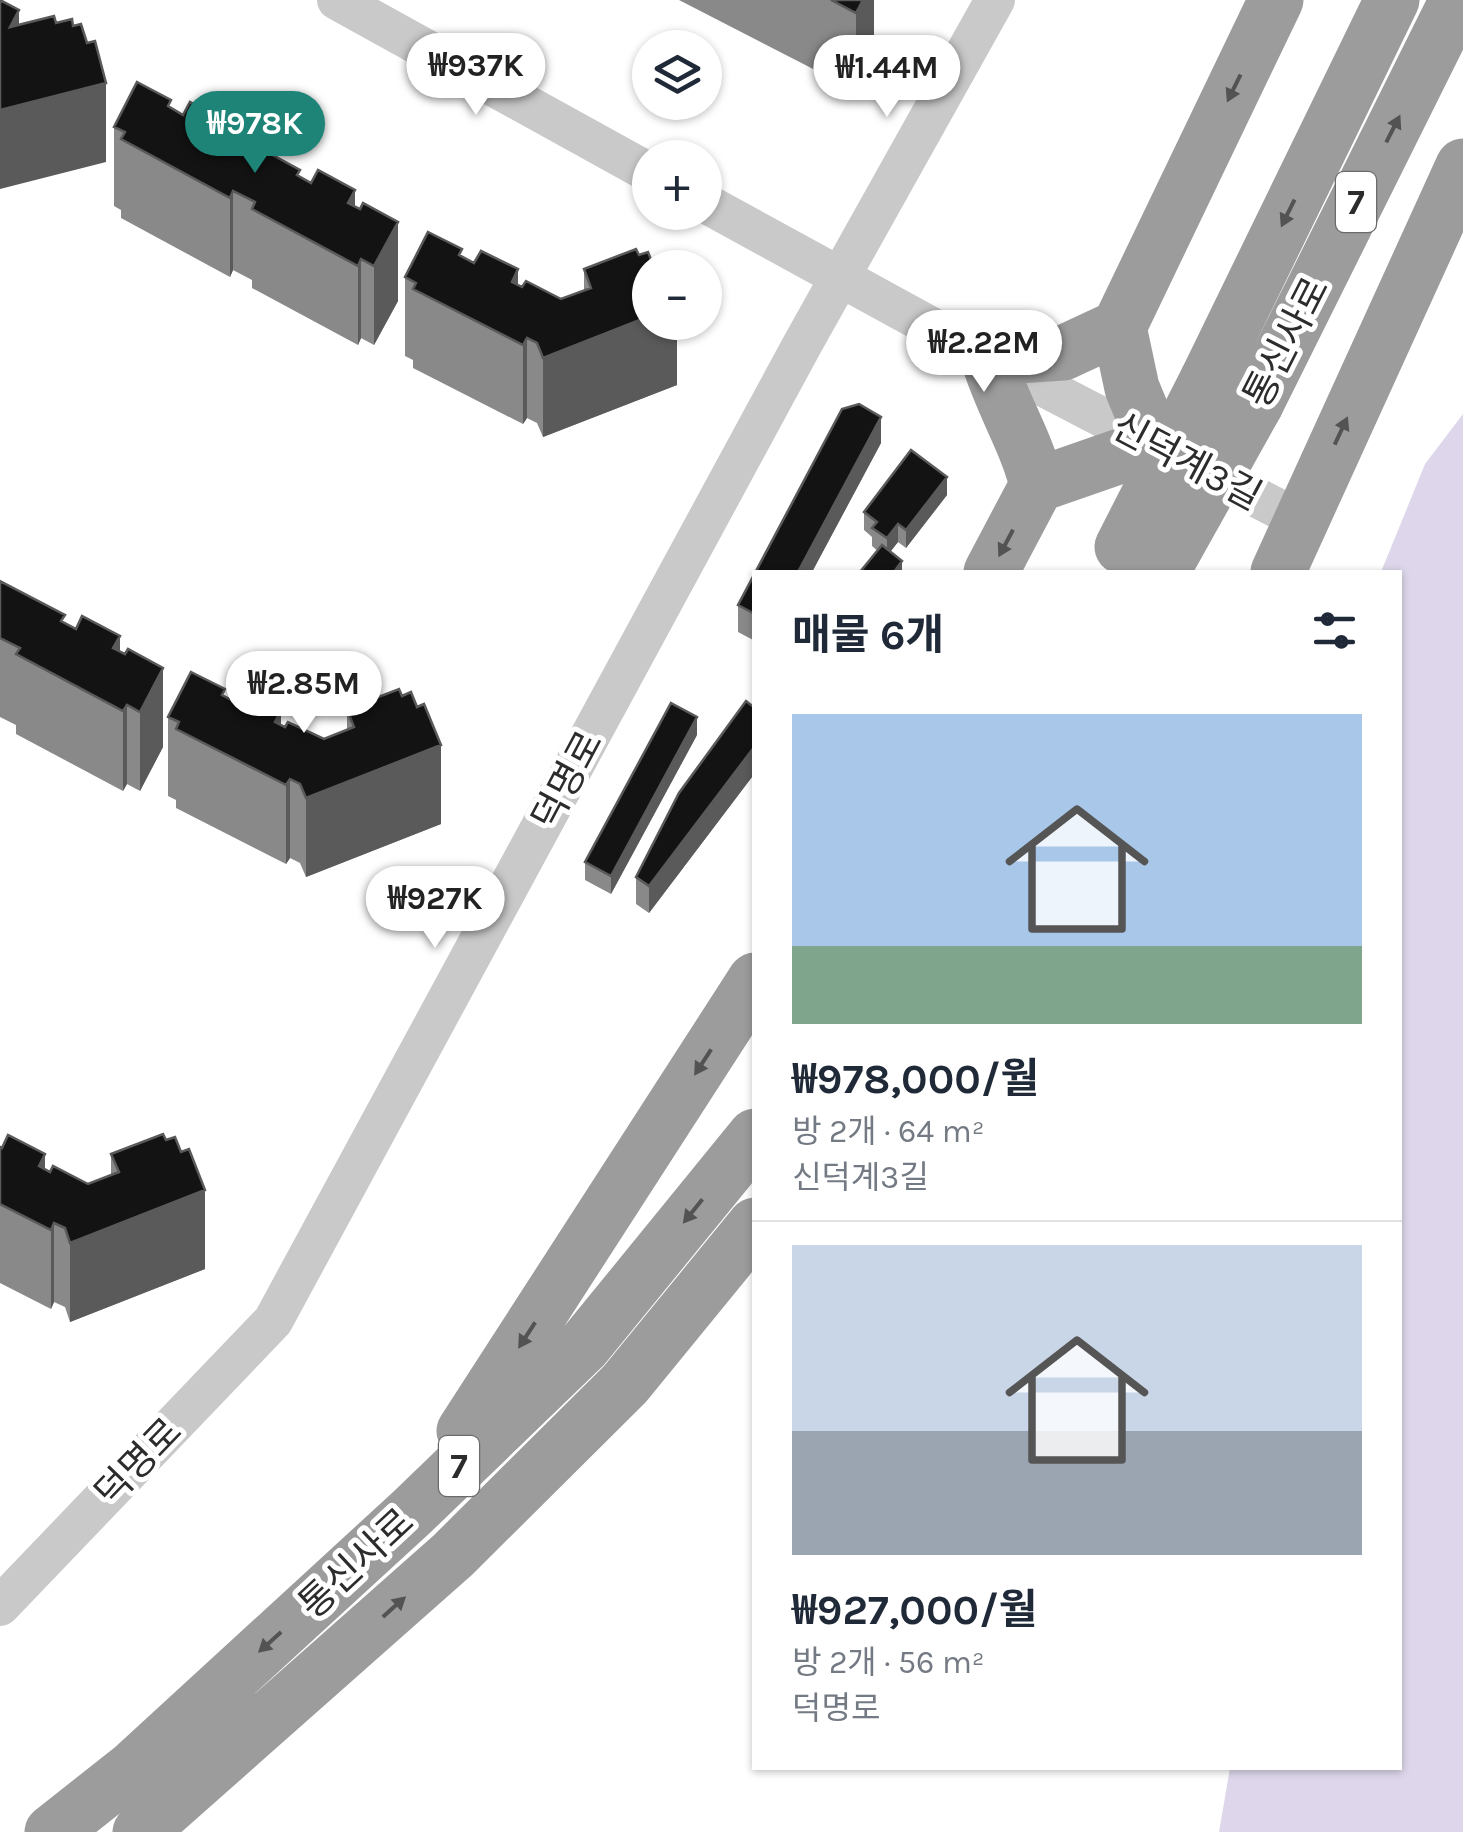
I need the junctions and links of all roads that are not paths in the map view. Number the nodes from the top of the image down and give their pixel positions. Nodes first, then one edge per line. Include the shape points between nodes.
1 (337, 0) edge
2 (995, 0) edge
3 (1276, 0) edge
4 (1392, 0) edge
5 (1457, 0) edge
6 (632, 163) edge
7 (1463, 166) edge
8 (722, 212) edge
9 (840, 275) junction
10 (1119, 327) junction
11 (988, 358) junction
12 (1155, 444) junction
13 (1037, 485) junction
14 (1300, 520) junction
15 (1131, 564) edge
16 (992, 570) edge
17 (1279, 570) edge
18 (752, 985) edge
19 (752, 1140) edge
20 (752, 1228) edge
21 (752, 1278) edge
22 (412, 1512) junction
23 (453, 1555) junction
24 (0, 1606) edge
25 (152, 1822) edge
26 (52, 1832) edge

1 - 6 street
2 - 9 street, 덕명로
3 -> 10 highway
4 -> 15 highway, 통신사로 / 7, bridge via 1207,380
15 -> 5 highway, 통신사로 / 7, bridge via 1256,404
14 -> 7 highway
8 - 9 street, 신덕계3길
9 - 11 street, 신덕계3길
9 - 24 street, 덕명로 via 273,1320
10 - 11 highway via 1063,353
10 - 12 highway via 1132,388
11 - 12 street, 신덕계3길
11 - 13 highway
12 - 13 highway
12 - 14 street, 신덕계3길
13 -> 16 highway
14 - 17 highway
18 -> 22 highway
19 -> 22 highway, 통신사로 / 7 via 583,1347
20 - 23 highway, 통신사로 / 7 via 625,1384
21 - 23 highway via 555,1478
22 -> 26 highway, 통신사로 / 7 via 132,1768
25 -> 23 highway, 통신사로 / 7

